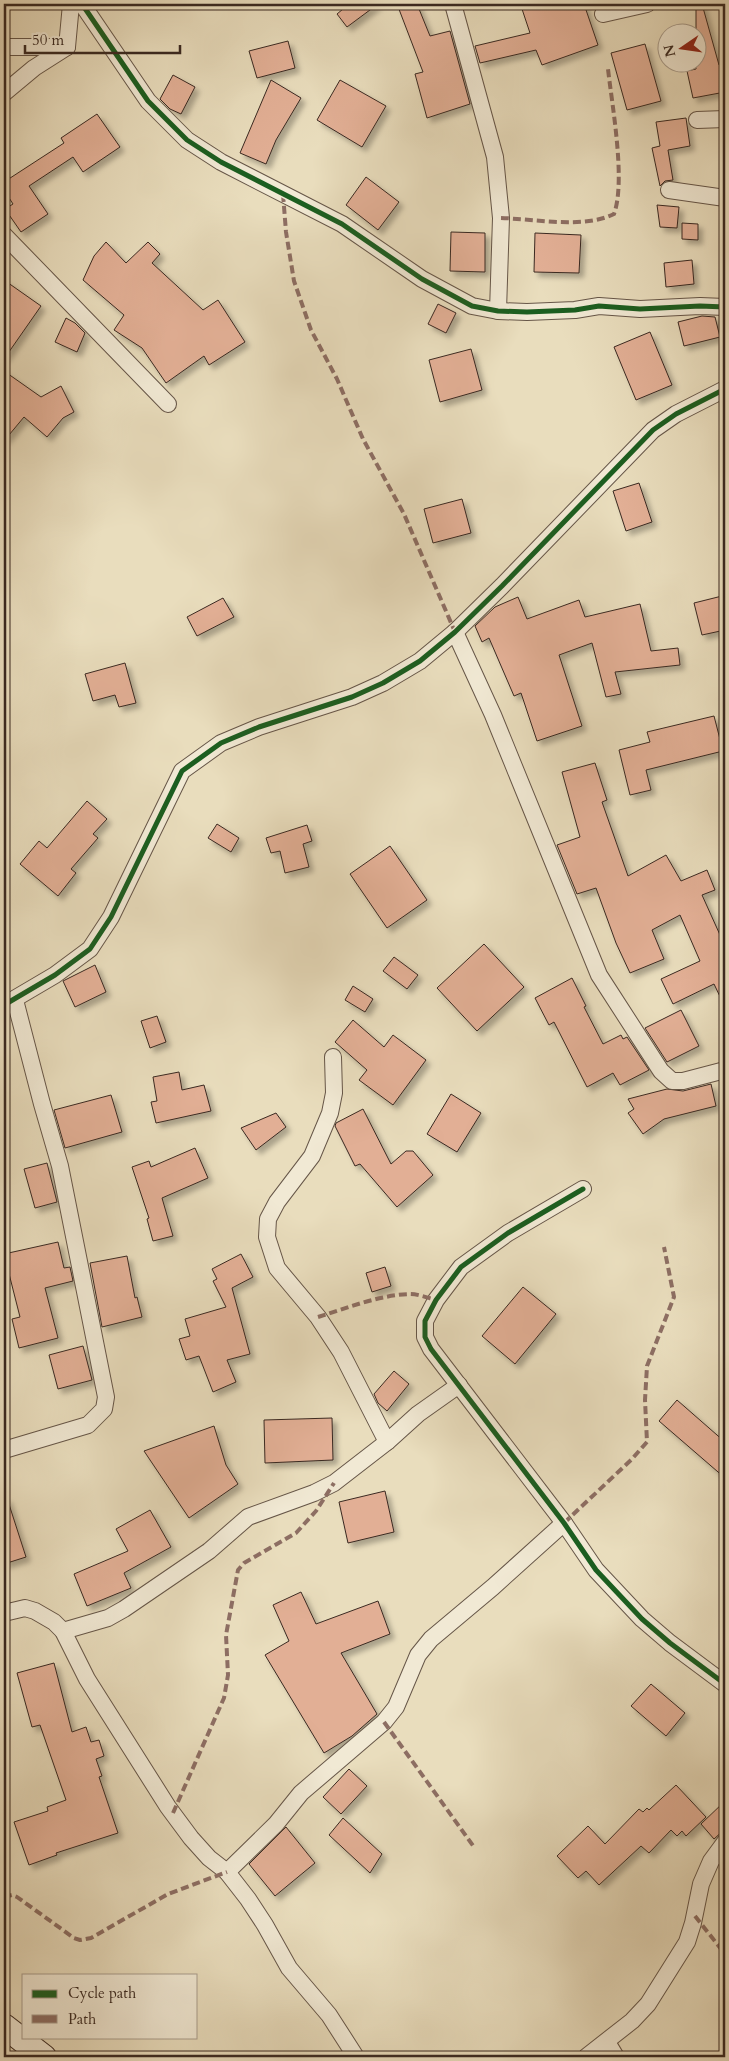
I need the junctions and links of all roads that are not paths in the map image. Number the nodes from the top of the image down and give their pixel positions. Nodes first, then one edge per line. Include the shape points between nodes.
1 (71, 4) edge
2 (82, 4) edge
3 (453, 4) edge
4 (647, 4) edge
5 (603, 14) dead end
6 (4, 47) edge
7 (67, 47) junction
8 (4, 93) edge
9 (725, 119) edge
10 (697, 120) dead end
11 (669, 190) dead end
12 (725, 198) edge
13 (4, 235) edge
14 (725, 307) edge
15 (498, 311) junction
16 (725, 389) edge
17 (168, 404) dead end
18 (455, 632) junction
19 (9, 1003) edge
20 (333, 1057) dead end
21 (725, 1070) edge
22 (583, 1189) dead end
23 (459, 1385) junction
24 (387, 1442) junction
25 (4, 1450) edge
26 (564, 1523) junction
27 (4, 1613) edge
28 (62, 1631) junction
29 (725, 1684) edge
30 (725, 1842) edge
31 (227, 1872) junction
32 (4, 2026) edge
33 (606, 2042) junction
34 (37, 2055) edge
35 (356, 2057) edge
36 (586, 2057) edge
37 (616, 2057) edge

1 - 7 street
2 - 15 street via 148,101 187,140 221,162 342,224 455,298 472,306
3 - 15 street via 495,157 501,218
4 - 5 street
6 - 7 street
7 - 8 street
9 - 10 street
11 - 12 street
13 - 17 street
14 - 15 street via 640,309 599,306 575,310
16 - 18 street via 676,414 653,430
18 - 19 street via 420,661 382,683 352,697 220,743 182,771 111,918 90,949
18 - 21 street via 493,715 599,975 661,1071 672,1081
19 - 25 street via 60,1166 106,1398 104,1409 88,1425
20 - 24 street via 334,1093 330,1112 312,1156 268,1219 266,1237 277,1268 342,1352
22 - 23 street via 508,1233 462,1266 436,1300 424,1321 426,1337 431,1349
23 - 24 street via 418,1414
23 - 26 street
24 - 28 street via 334,1483 248,1517 209,1551 124,1609 108,1618
26 - 29 street via 596,1570 642,1619
26 - 31 street via 430,1639 410,1669 396,1707 384,1722 301,1793 276,1824
27 - 28 street via 25,1608 35,1611
28 - 31 street via 87,1679 168,1807 209,1858
30 - 33 street via 700,1884 687,1942 674,1964 648,2004
31 - 35 street via 266,1924 290,1968 329,2016
32 - 34 main road
33 - 36 street
33 - 37 street

